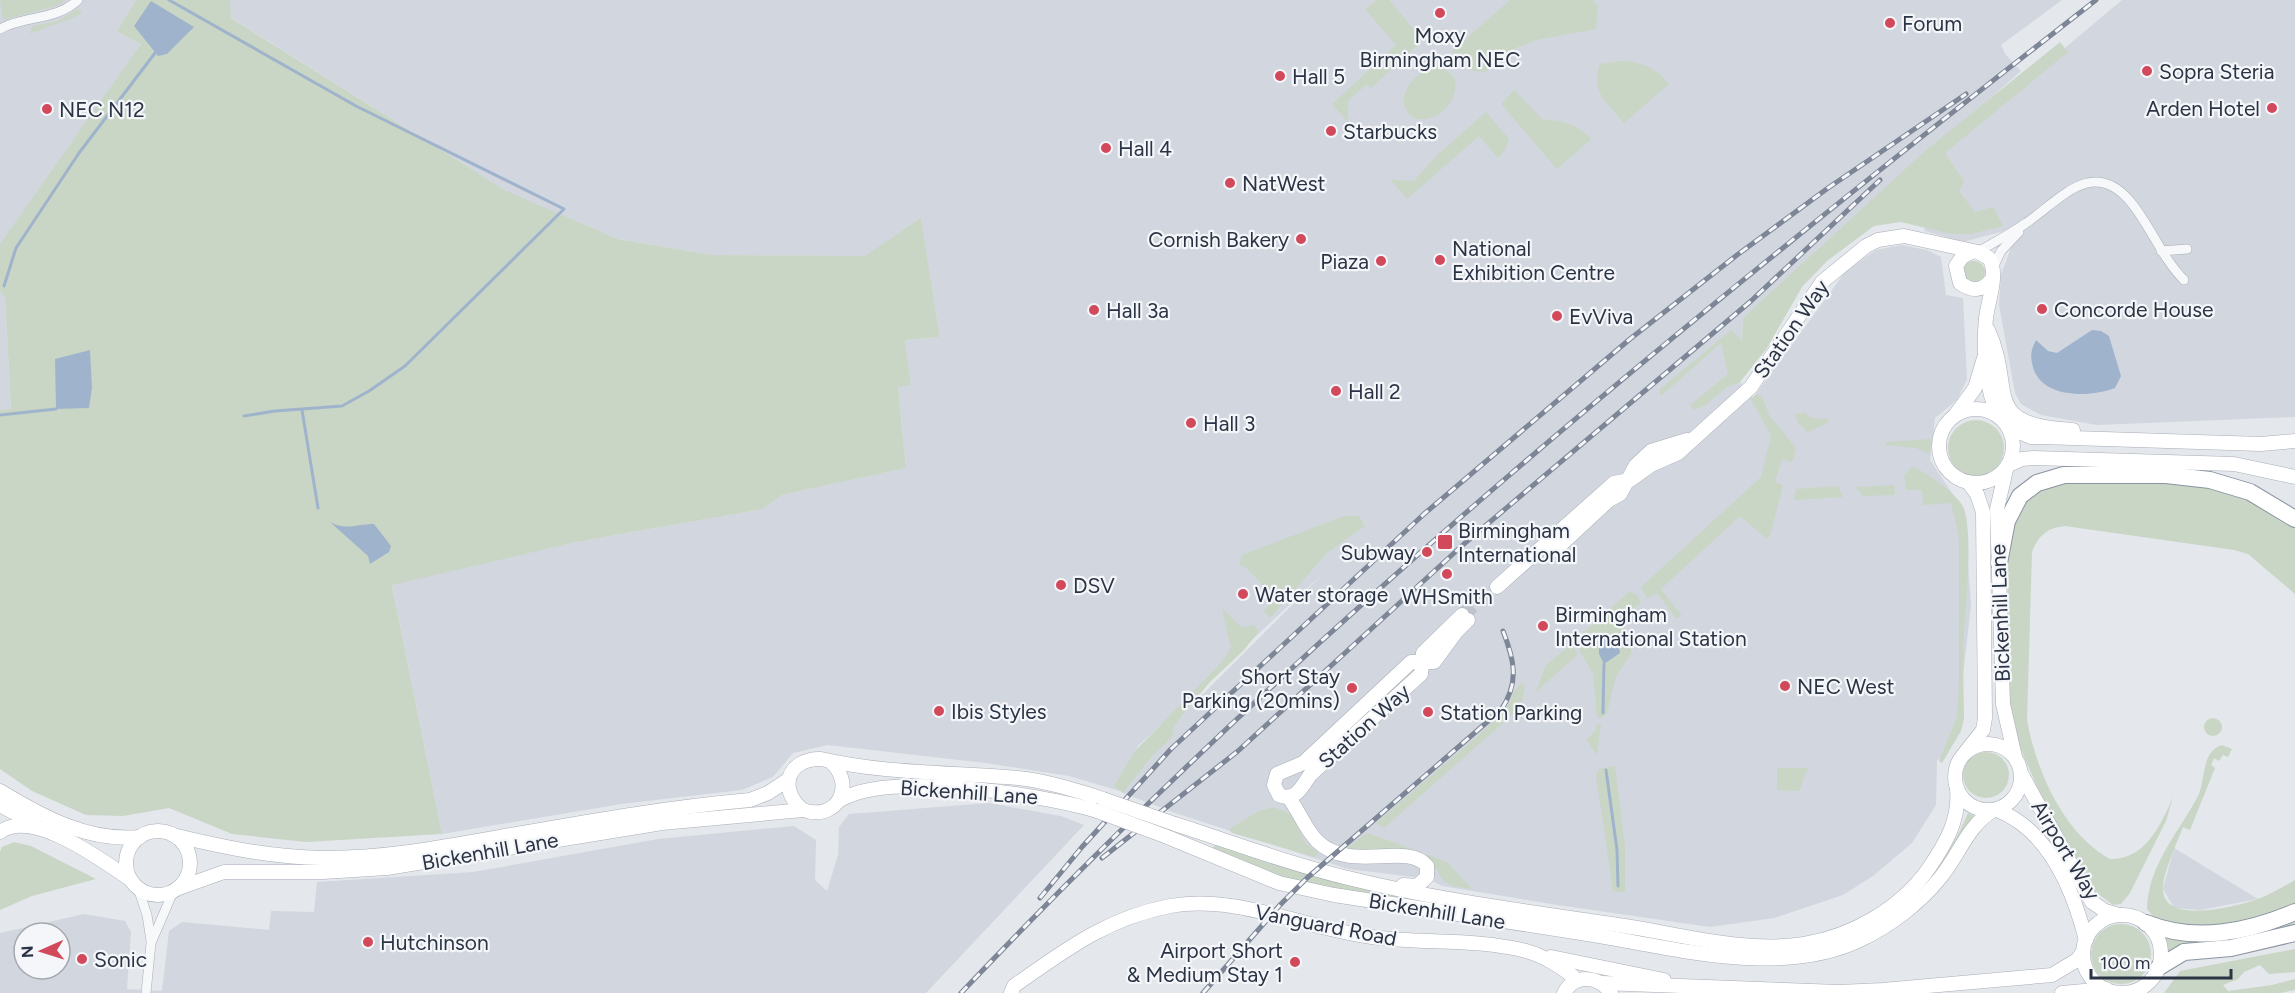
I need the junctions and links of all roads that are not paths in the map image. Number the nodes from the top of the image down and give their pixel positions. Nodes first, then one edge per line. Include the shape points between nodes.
1 (78, 0) edge
2 (0, 29) edge
3 (2026, 223) junction
4 (1932, 241) junction
5 (2187, 249) dead end
6 (2161, 251) junction
7 (1975, 252) junction
8 (1956, 266) junction
9 (1992, 274) junction
10 (2184, 280) dead end
11 (1967, 288) junction
12 (1986, 323) junction
13 (1986, 351) junction
14 (1956, 414) junction
15 (1999, 416) junction
16 (2010, 428) junction
17 (2106, 440) junction
18 (2295, 441) edge
19 (2008, 467) junction
20 (2295, 477) edge
21 (1968, 482) junction
22 (2295, 519) edge
23 (1999, 563) junction
24 (1500, 590) tunnel mouth
25 (1465, 618) tunnel mouth
26 (1423, 662) junction
27 (1964, 754) junction
28 (2015, 757) junction
29 (830, 761) junction
30 (1292, 770) junction
31 (2022, 775) junction
32 (789, 779) junction
33 (1301, 788) junction
34 (1957, 789) junction
35 (0, 791) edge
36 (1288, 798) junction
37 (837, 803) junction
38 (5, 808) edge
39 (802, 810) junction
40 (1995, 810) junction
41 (0, 832) edge
42 (57, 835) junction
43 (173, 835) junction
44 (140, 837) junction
45 (134, 884) junction
46 (1377, 885) junction
47 (176, 890) junction
48 (2295, 912) edge
49 (2119, 915) junction
50 (2146, 923) junction
51 (2295, 933) edge
52 (151, 943) junction
53 (2084, 946) junction
54 (1528, 952) junction
55 (2159, 967) junction
56 (1577, 980) junction
57 (1688, 987) junction
58 (1607, 988) edge
59 (2106, 989) junction
60 (146, 993) edge
61 (1011, 993) edge
62 (1564, 993) edge
63 (2062, 993) edge

1 - 2 street via 58,13
3 - 6 street via 2072,188 2088,183 2106,184 2129,200
3 - 7 street
3 - 9 street via 2001,251
4 - 7 main road, Station Way
4 - 8 main road
4 - 24 main road, Station Way via 1904,236 1878,240 1832,271 1751,387 1678,453 1630,480 1620,494
5 - 6 street
6 - 10 street
7 - 8 main road via 1962,257
7 - 9 main road via 1989,258
8 - 11 main road via 1959,281
9 - 11 main road via 1981,289
9 - 12 main road
11 - 12 main road via 1975,296
12 - 13 main road
12 - 17 main road via 1996,347 2002,394 2017,418 2040,426 2087,430
13 - 14 main road via 1976,388
13 - 15 main road via 1990,388
14 - 15 main road via 1973,410
14 - 21 main road via 1942,430 1940,456 1949,472
15 - 16 main road
16 - 17 main road via 2031,437
16 - 19 main road via 2014,444
17 - 18 main road via 2261,444
19 - 20 main road via 2032,458 2234,464
19 - 21 main road via 1990,479
19 - 23 main road, Bickenhill Lane via 1997,509
21 - 27 main road, Bickenhill Lane via 1983,512 1985,718 1983,730
22 - 23 highway via 2250,492 2210,480 2064,475 2037,483 2020,496 2007,521
23 - 28 main road, Bickenhill Lane via 2003,704
25 - 26 main road, Station Way via 1423,653
26 - 30 main road, Station Way via 1410,662
26 - 33 main road, Station Way via 1421,674 1310,775
27 - 28 main road via 1990,744
27 - 34 main road via 1956,771
28 - 31 main road
29 - 32 main road via 805,760
29 - 37 main road via 842,776 843,789
29 - 46 main road, Bickenhill Lane, bridge via 896,772 1020,778 1068,788 1287,861
30 - 33 main road via 1301,779
30 - 36 main road via 1281,771 1274,780 1275,790
31 - 40 main road via 2013,800
31 - 49 main road, Airport Way via 2092,902
32 - 39 main road via 790,796
32 - 43 main road, Bickenhill Lane via 768,794 750,800 367,855 273,855
33 - 36 main road
34 - 40 main road via 1975,808
34 - 46 main road, Bickenhill Lane via 1959,806 1946,842 1908,894 1869,921 1805,944 1742,944
35 - 38 main road
36 - 46 main road via 1318,841 1336,852 1356,858 1412,856 1422,859 1427,866 1427,877 1417,886
37 - 39 main road via 821,812
37 - 40 main road, Bickenhill Lane, bridge via 860,790 900,786 1012,793 1094,810 1279,883 1334,895 1709,953 1776,959 1831,952 1889,924 1940,879 1978,820
38 - 42 main road
38 - 44 main road via 96,836
39 - 47 main road, Bickenhill Lane via 662,823 387,868 224,872
40 - 53 main road, Airport Way via 2020,820 2051,856 2078,910
41 - 42 main road via 20,824
42 - 45 main road
43 - 44 main road via 156,832
43 - 47 main road via 185,847 190,864 189,873
44 - 45 main road via 128,851 127,870
45 - 47 main road via 155,895
45 - 52 street via 147,915
47 - 52 street
48 - 50 highway via 2256,926 2211,934 2173,932
49 - 50 main road via 2133,916
49 - 53 main road via 2093,928
50 - 55 main road via 2160,942
51 - 55 highway via 2243,945 2184,952
52 - 60 street
53 - 57 main road via 2077,960 2052,975 2015,980 1839,992
53 - 59 main road via 2087,970
54 - 56 main road, Vanguard Road via 1564,969
54 - 57 main road
54 - 61 main road, Vanguard Road via 1488,944 1370,937 1221,905 1174,906 1127,916 1073,944 1014,986
55 - 59 main road via 2143,987 2127,993
56 - 58 main road via 1587,978
56 - 62 main road
57 - 58 main road
59 - 63 main road

